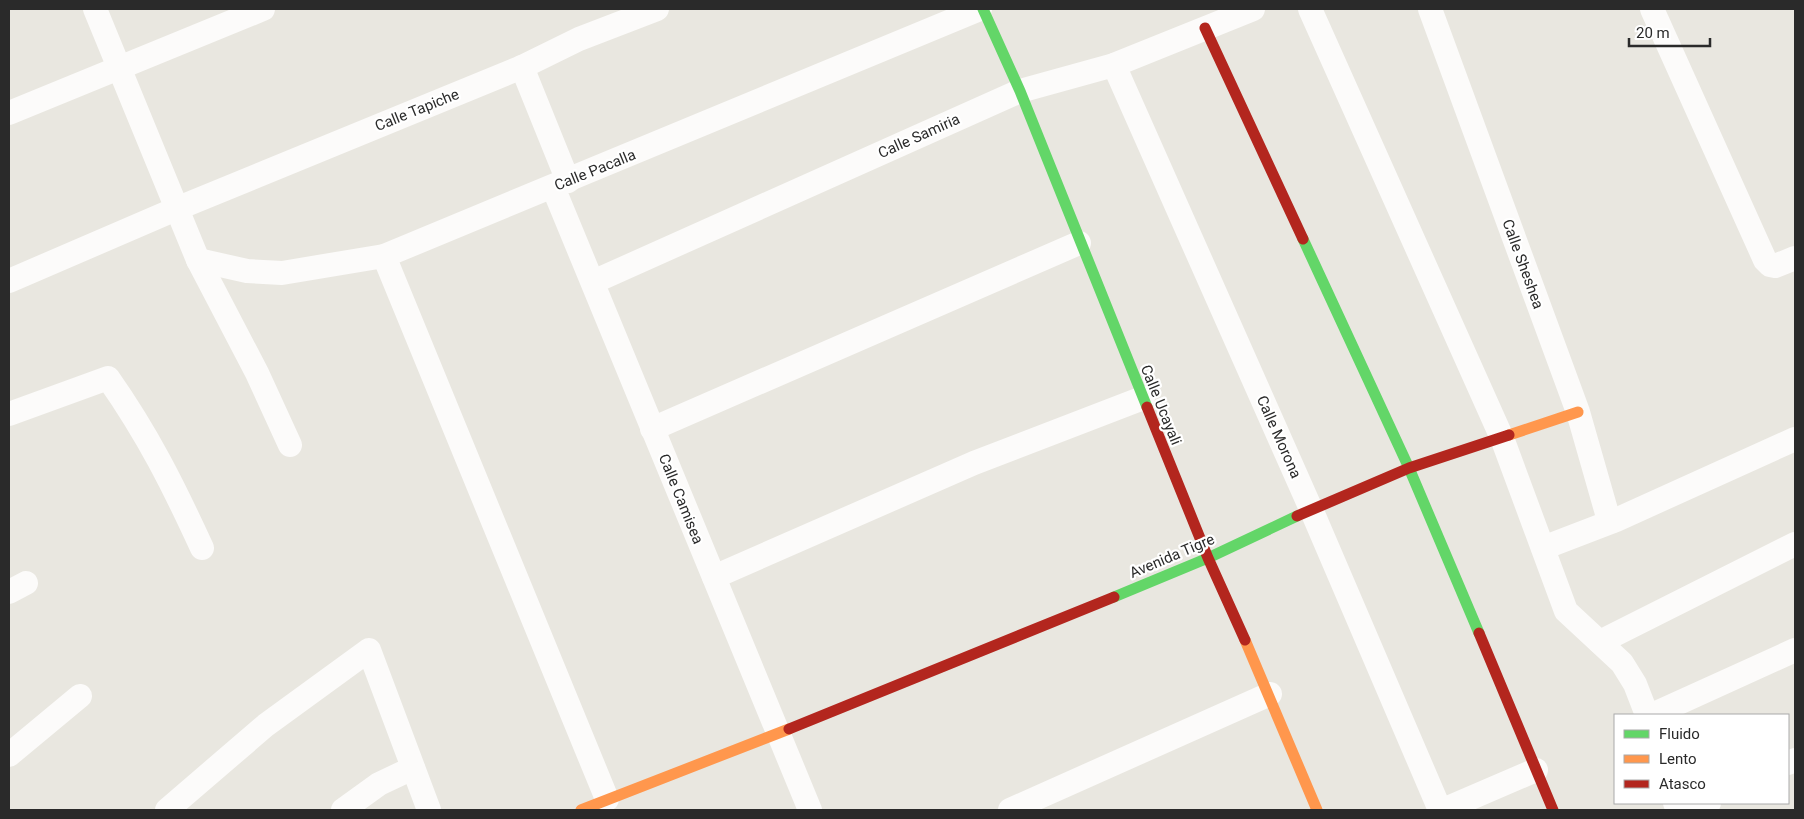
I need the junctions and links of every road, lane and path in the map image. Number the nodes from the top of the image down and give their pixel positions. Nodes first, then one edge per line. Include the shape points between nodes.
1 (95, 9) edge
2 (263, 9) edge
3 (657, 9) edge
4 (981, 9) edge
5 (1253, 9) edge
6 (1310, 9) edge
7 (1430, 9) edge
8 (1652, 9) edge
9 (1206, 28) junction
10 (1114, 65) junction
11 (119, 67) junction
12 (522, 67) junction
13 (1020, 91) junction
14 (9, 113) edge
15 (561, 184) junction
16 (176, 209) junction
17 (1079, 243) junction
18 (384, 256) junction
19 (1795, 258) edge
20 (198, 260) junction
21 (9, 281) edge
22 (593, 282) junction
23 (1143, 398) junction
24 (1578, 412) junction
25 (9, 414) edge
26 (652, 428) junction
27 (1502, 438) junction
28 (1795, 439) edge
29 (290, 446) dead end
30 (1409, 468) junction
31 (1310, 509) junction
32 (1612, 521) junction
33 (1795, 544) edge
34 (202, 548) dead end
35 (1543, 548) junction
36 (1208, 558) junction
37 (714, 577) junction
38 (1600, 642) junction
39 (1795, 650) edge
40 (1270, 694) junction
41 (80, 696) dead end
42 (1647, 714) edge
43 (1654, 714) edge
44 (780, 733) junction
45 (9, 755) edge
46 (413, 768) junction
47 (1536, 770) junction
48 (608, 799) junction
49 (1707, 804) edge
50 (168, 810) edge
51 (343, 810) edge
52 (429, 810) edge
53 (581, 810) edge
54 (810, 810) edge
55 (1010, 810) edge
56 (1317, 810) edge
57 (1442, 810) edge
58 (1552, 810) edge
59 (1694, 810) edge

1 - 11 street
2 - 11 street
3 - 12 street, Calle Tapiche via 579,39
4 - 13 street, Calle Ucayali
4 - 15 street, Calle Pacalla
5 - 9 street, Calle Samiria
6 - 27 street
7 - 24 street, Calle Sheshea
8 - 19 street via 1765,260 1775,266
9 - 10 street, Calle Samiria
9 - 30 street
10 - 13 street, Calle Samiria
10 - 31 street, Calle Morona
11 - 14 street
11 - 16 street
12 - 15 street, Calle Camisea
12 - 16 street, Calle Tapiche
13 - 17 street, Calle Ucayali
13 - 22 street, Calle Samiria
15 - 18 street, Calle Pacalla
15 - 22 street, Calle Camisea
16 - 20 street
16 - 21 street, Calle Tapiche
17 - 23 street, Calle Ucayali
17 - 26 street
18 - 20 street, Calle Pacalla via 282,274 247,271
18 - 48 street
20 - 29 street via 257,373
22 - 26 street, Calle Camisea
23 - 36 street, Calle Ucayali
23 - 37 street via 974,463
24 - 27 street, Avenida Tigre
24 - 32 street, Calle Sheshea via 1608,517
25 - 34 street via 108,378 152,443
26 - 37 street, Calle Camisea
27 - 30 street, Avenida Tigre
27 - 35 street
28 - 32 street
30 - 31 street, Avenida Tigre
30 - 47 street
31 - 36 street, Avenida Tigre
31 - 57 street, Calle Morona
32 - 35 street
33 - 38 street
35 - 38 street via 1566,611
36 - 40 street, Calle Ucayali
36 - 44 street, Avenida Tigre
37 - 44 street, Calle Camisea
38 - 42 street via 1622,663 1635,684
39 - 43 street
40 - 55 street
40 - 56 street, Calle Ucayali
41 - 45 street
44 - 48 street, Avenida Tigre
44 - 54 street, Calle Camisea
46 - 50 street via 369,650 266,725
46 - 51 street via 379,784
46 - 52 street
47 - 57 street
47 - 58 street
48 - 53 street, Avenida Tigre
49 - 59 street

